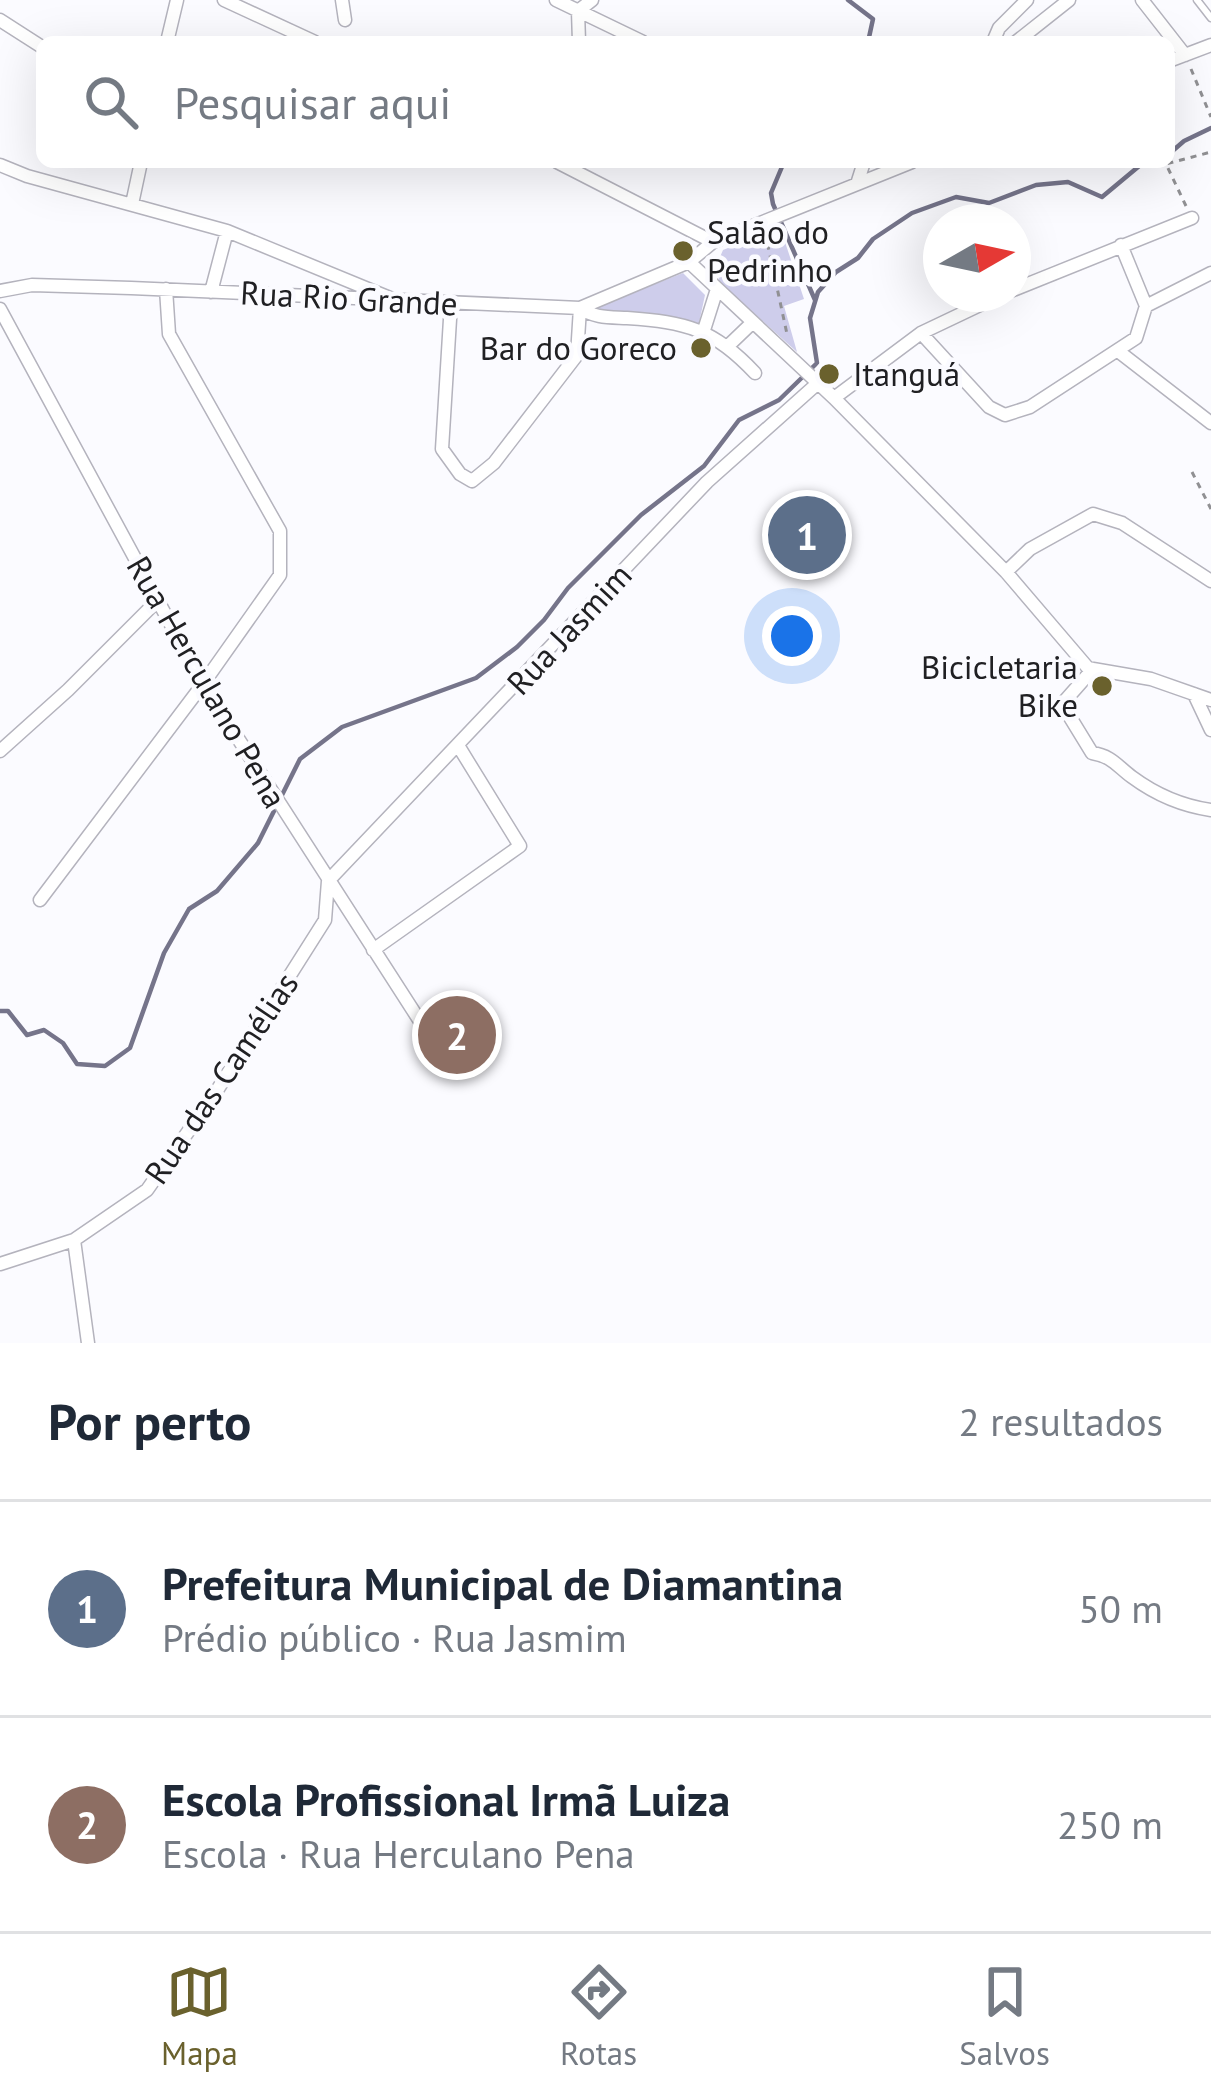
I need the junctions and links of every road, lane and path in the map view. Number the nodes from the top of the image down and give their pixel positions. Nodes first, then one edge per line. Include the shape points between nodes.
1 (177, 0) edge
2 (224, 0) edge
3 (342, 0) edge
4 (556, 0) edge
5 (592, 0) edge
6 (1070, 0) edge
7 (1142, 0) edge
8 (1197, 0) edge
9 (1026, 1) edge
10 (578, 11) junction
11 (1211, 18) edge
12 (0, 20) edge
13 (345, 20) dead end
14 (1043, 21) junction
15 (168, 36) edge
16 (302, 36) edge
17 (579, 36) edge
18 (630, 36) edge
19 (996, 36) edge
20 (1024, 36) edge
21 (1170, 36) edge
22 (36, 42) edge
23 (1175, 42) edge
24 (1211, 46) edge
25 (1185, 55) junction
26 (1175, 59) edge
27 (1211, 117) edge
28 (1211, 152) edge
29 (1175, 162) edge
30 (0, 165) edge
31 (140, 168) edge
32 (582, 168) edge
33 (862, 168) edge
34 (897, 168) edge
35 (1168, 168) edge
36 (857, 184) junction
37 (132, 204) junction
38 (1192, 218) joint
39 (773, 219) junction
40 (227, 231) junction
41 (713, 242) junction
42 (1121, 245) junction
43 (689, 262) junction
44 (1211, 273) edge
45 (1031, 282) edge
46 (166, 289) junction
47 (718, 289) junction
48 (0, 291) edge
49 (211, 292) junction
50 (396, 301) junction
51 (451, 303) junction
52 (1146, 306) junction
53 (580, 308) junction
54 (0, 309) edge
55 (964, 312) edge
56 (753, 322) junction
57 (704, 330) junction
58 (921, 332) junction
59 (729, 345) junction
60 (1118, 351) junction
61 (796, 363) junction
62 (755, 373) dead end
63 (815, 381) junction
64 (834, 398) junction
65 (1211, 423) edge
66 (1192, 472) dead end
67 (1211, 509) edge
68 (1006, 572) junction
69 (1211, 580) edge
70 (157, 601) junction
71 (1093, 669) junction
72 (203, 684) junction
73 (1194, 694) junction
74 (1211, 700) edge
75 (1211, 730) edge
76 (459, 747) junction
77 (0, 751) edge
78 (1211, 810) edge
79 (328, 881) junction
80 (40, 900) dead end
81 (373, 950) junction
82 (434, 1043) dead end
83 (74, 1240) junction
84 (0, 1264) edge
85 (88, 1343) edge

1 - 15 street
2 - 16 street
3 - 13 street
4 - 10 street
5 - 10 street
6 - 14 street
7 - 21 street
8 - 11 lane
9 - 14 street
9 - 19 street
10 - 17 street
10 - 18 street
12 - 22 street
14 - 20 street
23 - 25 street
24 - 25 street
25 - 26 street
25 - 27 path
28 - 29 path
30 - 37 street
31 - 37 street
32 - 41 street
33 - 36 street
34 - 36 street
35 - 38 path
36 - 39 street
37 - 40 street
38 - 42 street
39 - 41 street
39 - 61 path
40 - 49 street
40 - 50 street
41 - 43 street, Rua Rio Grande
42 - 45 street
42 - 52 street
43 - 47 street
43 - 53 street, Rua Rio Grande
44 - 52 street
46 - 48 street, Rua Rio Grande
46 - 49 street, Rua Rio Grande
46 - 72 street via 169,334 280,532 280,575
47 - 56 street
47 - 57 street
49 - 50 street, Rua Rio Grande
50 - 51 street, Rua Rio Grande
51 - 53 street, Rua Rio Grande
51 - 53 street via 442,449 472,481 578,355
52 - 60 street via 1136,338
53 - 57 street via 590,316
54 - 70 street, Rua Herculano Pena
55 - 58 street
56 - 59 street
56 - 61 street
57 - 59 street
58 - 60 street via 1005,415
58 - 64 street
59 - 62 street
60 - 65 street
61 - 63 street
63 - 64 street
63 - 76 street, Rua Jasmim via 707,482
64 - 68 street
66 - 67 path
68 - 69 street via 1030,548 1093,514 1122,523
68 - 71 street
70 - 72 street, Rua Herculano Pena
70 - 77 street
71 - 73 street
71 - 78 street via 1062,704 1092,752 1174,802
72 - 79 street, Rua Herculano Pena
72 - 80 street
73 - 74 street
73 - 75 street
76 - 79 street, Rua Jasmim
76 - 81 street via 520,845
79 - 81 street, Rua Herculano Pena
79 - 83 street, Rua das Camélias via 325,920 147,1190
81 - 82 street, Rua Herculano Pena
83 - 84 street, Rua das Camélias
83 - 85 street

